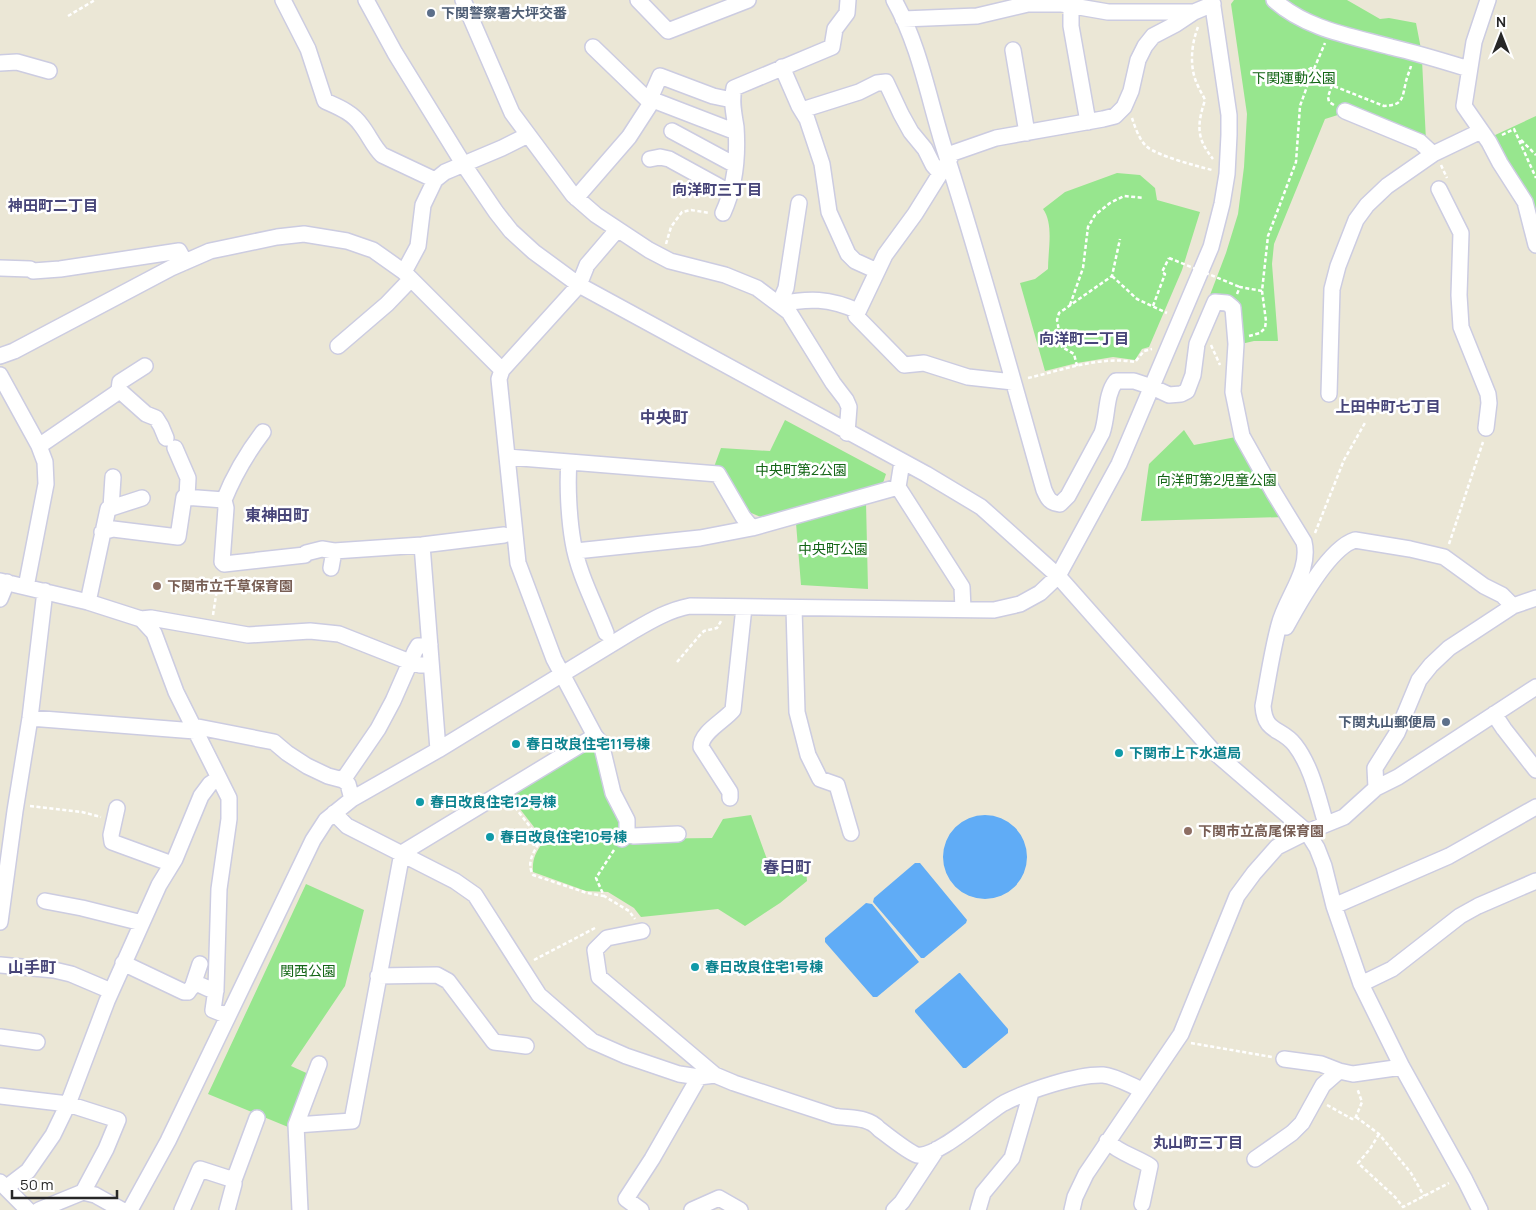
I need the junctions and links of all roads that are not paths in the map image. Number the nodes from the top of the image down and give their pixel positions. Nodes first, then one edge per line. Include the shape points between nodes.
1 (283, 0) edge
2 (366, 0) edge
3 (463, 0) edge
4 (638, 0) edge
5 (748, 0) edge
6 (848, 0) edge
7 (894, 0) edge
8 (1274, 0) edge
9 (1488, 0) edge
10 (1213, 2) edge
11 (1070, 5) junction
12 (1197, 17) junction
13 (903, 19) junction
14 (593, 47) dead end
15 (1013, 50) dead end
16 (0, 63) edge
17 (782, 67) junction
18 (1469, 69) junction
19 (49, 71) dead end
20 (732, 100) junction
21 (650, 102) junction
22 (1341, 109) road end
23 (802, 110) junction
24 (1088, 122) junction
25 (672, 131) dead end
26 (1481, 131) junction
27 (736, 132) junction
28 (1027, 133) junction
29 (528, 135) junction
30 (1433, 154) junction
31 (650, 159) dead end
32 (464, 165) junction
33 (735, 165) junction
34 (944, 166) junction
35 (435, 180) junction
36 (1439, 189) road end
37 (731, 193) junction
38 (576, 198) junction
39 (799, 203) dead end
40 (723, 213) road end
41 (617, 230) junction
42 (1536, 245) edge
43 (184, 262) junction
44 (0, 268) edge
45 (877, 271) junction
46 (407, 276) junction
47 (579, 285) junction
48 (778, 304) junction
49 (858, 311) junction
50 (338, 346) dead end
51 (0, 356) edge
52 (145, 366) dead end
53 (502, 370) junction
54 (0, 375) edge
55 (1013, 382) junction
56 (1152, 387) junction
57 (119, 390) junction
58 (1329, 394) dead end
59 (1486, 428) road end
60 (263, 432) dead end
61 (847, 432) junction
62 (39, 446) junction
63 (507, 457) junction
64 (569, 462) junction
65 (902, 462) junction
66 (113, 477) dead end
67 (898, 487) junction
68 (187, 497) junction
69 (142, 498) dead end
70 (224, 500) junction
71 (112, 508) junction
72 (752, 528) junction
73 (102, 532) junction
74 (504, 535) dead end
75 (422, 545) junction
76 (334, 551) junction
77 (576, 551) junction
78 (331, 568) dead end
79 (1058, 576) junction
80 (3, 581) edge
81 (26, 586) junction
82 (45, 591) junction
83 (1536, 598) edge
84 (0, 599) edge
85 (88, 602) junction
86 (1513, 606) junction
87 (744, 607) junction
88 (794, 608) junction
89 (962, 609) junction
90 (141, 619) junction
91 (606, 633) dead end
92 (430, 644) junction
93 (1274, 648) junction
94 (410, 662) junction
95 (431, 665) junction
96 (562, 674) junction
97 (1536, 687) edge
98 (1494, 714) junction
99 (30, 718) junction
100 (194, 728) junction
101 (595, 736) junction
102 (438, 750) junction
103 (1536, 770) edge
104 (218, 778) junction
105 (343, 780) junction
106 (1376, 788) junction
107 (730, 798) dead end
108 (352, 799) junction
109 (1536, 807) edge
110 (10, 809) edge
111 (334, 813) junction
112 (116, 814) road end
113 (1326, 824) junction
114 (1306, 832) junction
115 (851, 833) dead end
116 (678, 834) dead end
117 (402, 853) junction
118 (172, 864) junction
119 (1536, 881) edge
120 (45, 902) dead end
121 (1334, 906) junction
122 (0, 922) edge
123 (142, 923) junction
124 (639, 926) road end
125 (124, 963) junction
126 (200, 964) dead end
127 (0, 965) edge
128 (378, 976) junction
129 (1361, 984) junction
130 (193, 985) junction
131 (112, 991) junction
132 (216, 991) junction
133 (228, 1016) junction
134 (0, 1037) edge
135 (37, 1042) dead end
136 (526, 1046) dead end
137 (1284, 1059) road end
138 (319, 1064) dead end
139 (1402, 1067) junction
140 (1339, 1071) junction
141 (715, 1075) junction
142 (699, 1077) junction
143 (1142, 1090) junction
144 (1031, 1093) junction
145 (0, 1096) edge
146 (68, 1104) junction
147 (257, 1118) dead end
148 (296, 1125) junction
149 (1107, 1141) junction
150 (937, 1149) junction
151 (1254, 1159) dead end
152 (234, 1180) junction
153 (3, 1185) edge
154 (83, 1192) junction
155 (1142, 1204) dead end
156 (28, 1210) edge
157 (39, 1210) edge
158 (122, 1210) edge
159 (130, 1210) edge
160 (182, 1210) edge
161 (227, 1210) edge
162 (300, 1210) edge
163 (641, 1210) edge
164 (692, 1210) edge
165 (740, 1210) edge
166 (894, 1210) edge
167 (978, 1210) edge
168 (1072, 1210) edge
169 (1480, 1210) edge

1 - 35 street via 308,49 325,101 350,114 361,124 382,155
2 - 32 street
3 - 29 street via 512,113
4 - 5 street via 668,31
6 - 17 street via 847,12 835,29 832,47
7 - 13 street
8 - 18 street via 1298,17 1330,31
9 - 18 street
10 - 12 street
10 - 56 street via 1229,115 1222,204 1211,247
11 - 12 street via 1108,12
11 - 13 street via 1028,4 977,16
11 - 24 street
12 - 24 street via 1153,36 1136,67 1124,107 1115,116
13 - 34 street via 923,75
14 - 21 street
15 - 28 street
16 - 19 street via 17,62
17 - 20 street via 734,88
17 - 23 street
18 - 26 street via 1464,106
20 - 21 street via 660,76
20 - 27 street
21 - 27 street via 653,100
21 - 38 street via 629,137
22 - 30 street via 1420,142
23 - 34 street via 886,82 911,132 933,165
23 - 45 street via 822,164 829,212 848,254
24 - 28 street
25 - 33 street
26 - 30 street
26 - 42 street via 1525,202
27 - 33 street
28 - 34 street via 987,141 954,153
29 - 32 street
29 - 38 street
30 - 58 street via 1387,186 1356,220 1332,289
31 - 37 street via 669,159
32 - 35 street via 445,172
32 - 47 street via 512,232
33 - 37 street
34 - 45 street
34 - 55 street via 994,312
35 - 46 street via 423,205 418,246
36 - 59 street via 1461,233 1459,311 1488,394
37 - 40 street
38 - 41 street
39 - 48 street via 786,288
41 - 47 street via 587,265
41 - 48 street via 670,261 725,275 757,288
43 - 44 street via 179,250 70,268 33,271
43 - 46 street via 210,251 304,234 373,250
43 - 51 street
45 - 49 street
46 - 50 street via 387,304
46 - 53 street
47 - 53 street
47 - 61 street
48 - 49 street via 817,299
48 - 61 street via 789,312 846,400 849,407
49 - 55 street via 856,316 904,365 924,363 968,377
52 - 57 street via 120,382
53 - 63 street via 499,391
54 - 62 street
55 - 56 street via 1044,490 1048,500 1060,504 1068,496 1102,433 1111,388 1116,381 1134,381
56 - 79 street via 1119,464
56 - 93 street via 1169,396 1187,391 1193,375 1197,344 1215,302 1227,303 1234,308 1234,392 1242,436 1306,550 1305,564 1287,601
57 - 62 street
57 - 68 street via 146,414 156,418 188,478
60 - 70 street via 240,466
61 - 65 street
62 - 81 street via 45,462 46,484
63 - 64 street
63 - 96 street via 518,563
64 - 72 street via 718,474
64 - 77 street
65 - 67 street
65 - 79 street via 980,508
66 - 71 street
67 - 72 street
67 - 89 street via 962,588
68 - 70 street
68 - 73 street via 184,497 178,537 113,530
69 - 71 street
70 - 76 street via 224,564
71 - 73 street via 108,509
72 - 77 street via 700,538
73 - 85 street
74 - 75 street
75 - 76 street
75 - 92 street
76 - 78 street
77 - 91 street
79 - 89 street via 1040,593 1020,604 994,610
79 - 114 street via 1213,751
80 - 81 street
80 - 84 street
81 - 82 street
82 - 85 street
82 - 99 street
83 - 86 street
85 - 90 street
86 - 93 street via 1502,595 1444,557 1355,540 1334,554 1300,600
86 - 106 street via 1449,648 1419,680 1397,733 1375,768
87 - 88 street
87 - 96 street via 690,606 663,614
87 - 107 street via 733,710 701,743 730,792
88 - 89 street
88 - 115 street via 797,712 803,738 818,776 837,785
90 - 94 street via 152,618 248,634 310,631 339,634
90 - 100 street via 154,633 176,692
92 - 94 street via 418,646
92 - 95 street
93 - 113 street via 1263,717 1270,727 1292,742 1306,764
94 - 95 street
94 - 105 street via 378,729
95 - 102 street
96 - 101 street
96 - 102 street
97 - 98 street
98 - 103 street
98 - 106 street
99 - 100 street
99 - 110 street
100 - 104 street
100 - 105 street via 274,742 307,766
101 - 116 street via 601,743 613,793 627,820 624,836
101 - 117 street
102 - 108 street
104 - 118 street via 201,796
104 - 132 street via 229,798 230,808 219,889
105 - 108 street via 348,784
106 - 113 street via 1344,817
108 - 111 street
109 - 121 street via 1449,856
110 - 122 street
111 - 117 street via 347,826
111 - 133 street via 313,840
112 - 118 street via 112,842
113 - 114 street
114 - 121 street via 1324,866
114 - 143 street via 1277,847 1236,896 1182,1034
117 - 128 street
117 - 142 street via 475,895 538,995 592,1041 663,1070
118 - 123 street
119 - 129 street via 1466,913 1392,969
120 - 123 street
121 - 129 street
123 - 125 street
124 - 141 street via 607,938 595,950 599,977
125 - 130 street via 184,992
125 - 131 street
126 - 130 street
127 - 131 street via 72,974
128 - 136 street via 437,975 448,981 494,1042
128 - 148 street via 352,1121
129 - 139 street
130 - 132 street
131 - 146 street
132 - 133 street via 213,1010
133 - 159 street via 168,1141
134 - 135 street
137 - 140 street via 1321,1064
138 - 148 street
139 - 140 street via 1353,1074
139 - 169 street
140 - 151 street via 1322,1085 1302,1123
141 - 142 street
141 - 150 street via 834,1116 874,1123 916,1154
142 - 163 street via 626,1199
143 - 144 street via 1104,1075 1056,1082
143 - 149 street
144 - 150 street via 1004,1103
144 - 167 street via 1012,1158 983,1192
145 - 146 street
146 - 153 street via 53,1135 33,1164
146 - 154 street via 118,1120
147 - 152 street
148 - 162 street
149 - 155 street via 1150,1166
149 - 168 street via 1086,1174
150 - 166 street
152 - 160 street via 200,1169
152 - 161 street
153 - 156 street
154 - 157 street
154 - 158 street
164 - 165 street via 719,1198

